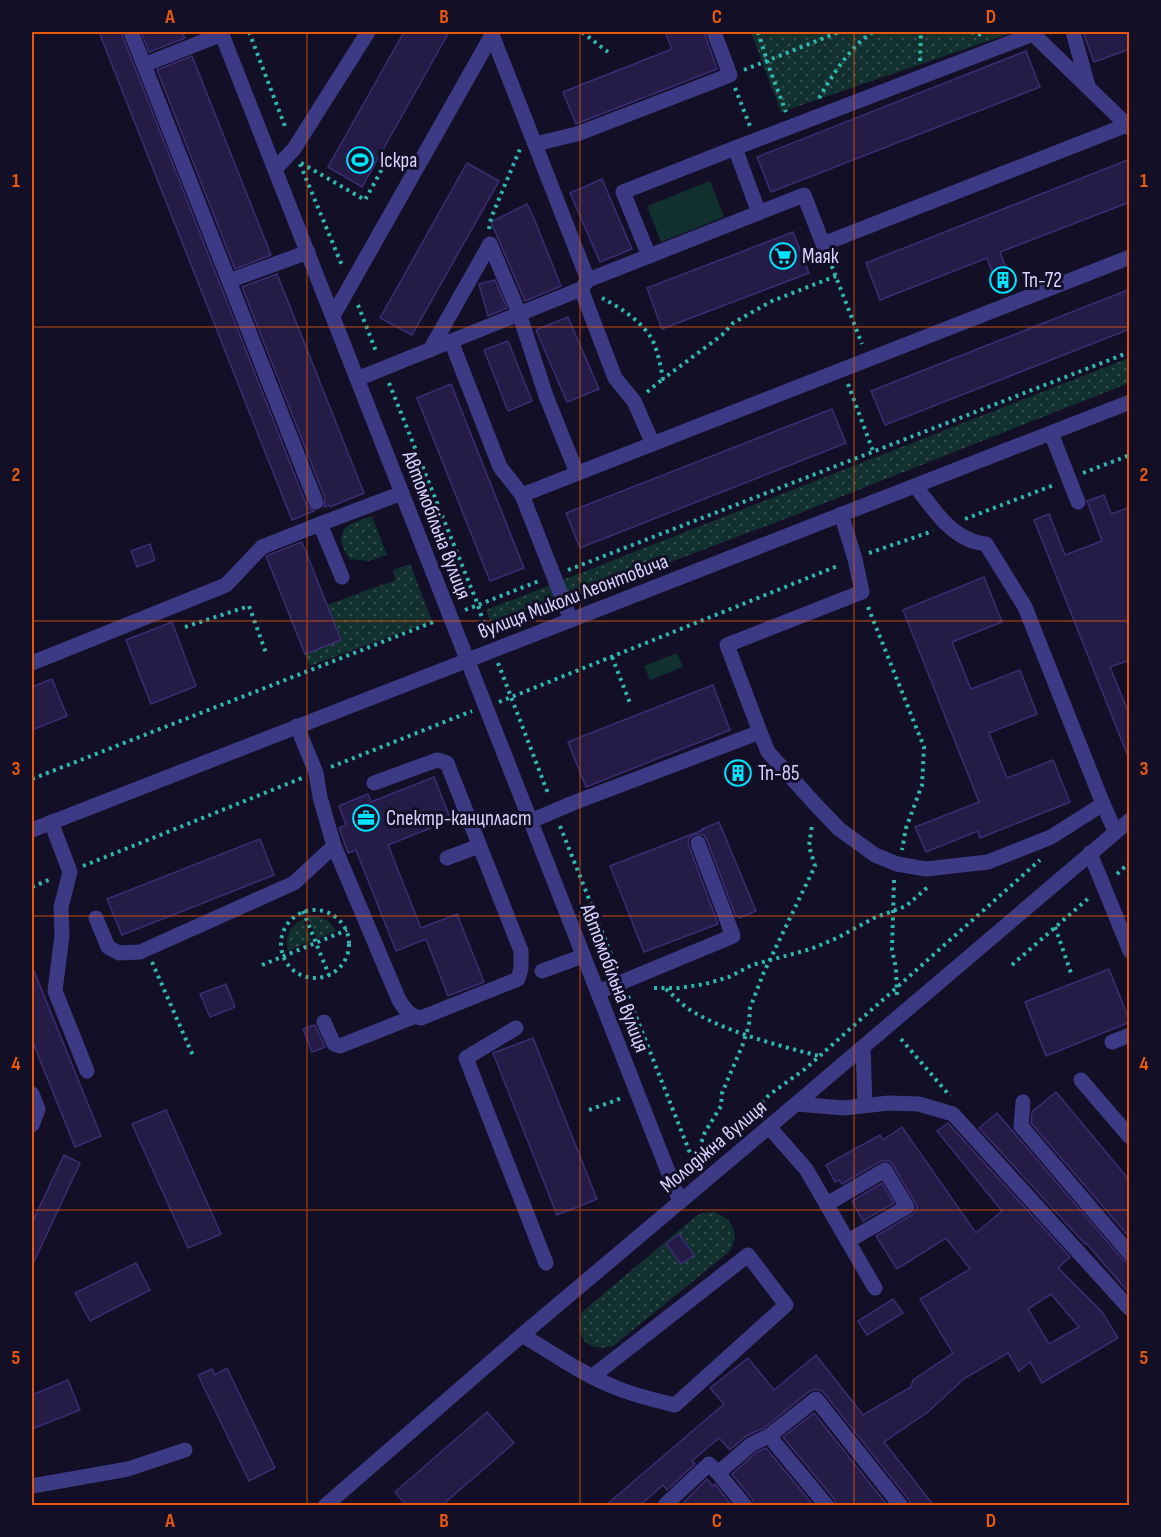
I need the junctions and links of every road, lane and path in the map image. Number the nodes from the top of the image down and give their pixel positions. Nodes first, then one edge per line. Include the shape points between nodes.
1 (131, 32) edge
2 (249, 32) edge
3 (368, 32) edge
4 (582, 32) edge
5 (714, 32) edge
6 (758, 32) edge
7 (839, 32) edge
8 (873, 32) edge
9 (921, 32) edge
10 (1073, 32) edge
11 (222, 33) edge
12 (492, 33) edge
13 (1032, 33) edge
14 (608, 52) dead end
15 (767, 61) junction
16 (144, 65) junction
17 (730, 75) junction
18 (921, 77) junction
19 (1089, 89) junction
20 (798, 125) junction
21 (1128, 127) edge
22 (529, 128) junction
23 (756, 141) junction
24 (535, 144) junction
25 (735, 148) junction
26 (297, 156) junction
27 (387, 160) dead end
28 (275, 169) junction
29 (759, 213) junction
30 (490, 244) junction
31 (823, 244) junction
32 (308, 252) junction
33 (649, 256) junction
34 (1130, 257) edge
35 (836, 276) junction
36 (229, 281) junction
37 (584, 284) junction
38 (350, 286) junction
39 (605, 299) dead end
40 (519, 314) junction
41 (333, 316) junction
42 (451, 341) junction
43 (430, 350) junction
44 (1130, 352) edge
45 (868, 360) junction
46 (383, 369) junction
47 (842, 369) junction
48 (357, 378) junction
49 (1130, 402) edge
50 (1051, 433) junction
51 (652, 444) junction
52 (873, 451) junction
53 (1130, 455) edge
54 (577, 473) junction
55 (1070, 479) junction
56 (915, 486) junction
57 (402, 493) junction
58 (522, 495) junction
59 (316, 502) dead end
60 (1078, 502) dead end
61 (841, 514) junction
62 (320, 524) junction
63 (948, 525) junction
64 (855, 559) junction
65 (554, 575) junction
66 (342, 576) dead end
67 (862, 592) junction
68 (478, 605) junction
69 (450, 616) junction
70 (571, 620) junction
71 (185, 627) dead end
72 (493, 650) junction
73 (266, 652) dead end
74 (612, 657) junction
75 (468, 660) junction
76 (32, 663) edge
77 (510, 698) junction
78 (630, 703) dead end
79 (486, 706) junction
80 (297, 726) junction
81 (760, 732) junction
82 (924, 747) dead end
83 (316, 773) junction
84 (32, 779) edge
85 (374, 783) dead end
86 (1103, 804) junction
87 (817, 806) junction
88 (555, 811) junction
89 (1130, 820) edge
90 (531, 821) junction
91 (51, 822) junction
92 (32, 830) edge
93 (1116, 831) junction
94 (698, 843) dead end
95 (334, 846) junction
96 (479, 846) junction
97 (1090, 853) junction
98 (447, 858) dead end
99 (1043, 858) dead end
100 (1130, 862) edge
101 (953, 866) junction
102 (70, 872) junction
103 (1103, 885) junction
104 (32, 887) edge
105 (303, 911) junction
106 (96, 918) dead end
107 (366, 922) junction
108 (1055, 927) junction
109 (347, 930) junction
110 (316, 943) junction
111 (147, 949) junction
112 (1130, 951) edge
113 (584, 956) junction
114 (283, 957) junction
115 (769, 961) junction
116 (262, 965) dead end
117 (1012, 965) dead end
118 (542, 971) dead end
119 (1071, 974) dead end
120 (329, 975) junction
121 (622, 982) junction
122 (666, 988) junction
123 (598, 992) junction
124 (413, 1017) junction
125 (324, 1022) dead end
126 (516, 1028) dead end
127 (746, 1035) junction
128 (1130, 1035) edge
129 (901, 1039) dead end
130 (1112, 1042) dead end
131 (863, 1047) junction
132 (820, 1057) junction
133 (194, 1058) dead end
134 (87, 1071) dead end
135 (834, 1071) junction
136 (1081, 1080) dead end
137 (637, 1093) junction
138 (32, 1094) edge
139 (1023, 1102) dead end
140 (957, 1103) dead end
141 (796, 1104) junction
142 (866, 1106) junction
143 (589, 1110) dead end
144 (32, 1125) edge
145 (769, 1126) junction
146 (733, 1133) dead end
147 (1130, 1137) edge
148 (702, 1160) dead end
149 (694, 1163) junction
150 (680, 1202) junction
151 (827, 1204) junction
152 (848, 1241) junction
153 (1130, 1254) edge
154 (546, 1263) dead end
155 (875, 1288) dead end
156 (1130, 1309) edge
157 (522, 1335) junction
158 (593, 1376) junction
159 (769, 1436) junction
160 (185, 1450) dead end
161 (718, 1473) junction
162 (32, 1486) edge
163 (325, 1506) edge
164 (667, 1506) edge
165 (745, 1506) edge
166 (827, 1506) edge
167 (901, 1506) edge

1 - 16 street
2 - 26 path
3 - 26 street
4 - 14 path
5 - 17 street
6 - 15 path
7 - 15 path
8 - 20 path via 855,46
9 - 18 path
10 - 19 street
11 - 16 street
11 - 28 street, Автомобільна вулиця
12 - 22 street
12 - 38 street
13 - 18 street
13 - 19 street
15 - 17 path
15 - 20 path
16 - 36 street
17 - 23 path
17 - 24 street via 577,134
18 - 20 street
19 - 21 street
20 - 23 street
21 - 31 street
22 - 24 street
22 - 30 path via 491,218
23 - 25 street
24 - 37 street
25 - 29 street
25 - 33 street via 623,192
26 - 27 path via 365,200
26 - 28 street
26 - 38 path
28 - 32 street, Автомобільна вулиця
29 - 31 street via 804,195
29 - 33 street
30 - 40 street
30 - 43 street
31 - 35 path
32 - 36 street
32 - 41 street, Автомобільна вулиця
33 - 37 street
34 - 45 street
35 - 39 path via 772,301 733,323 722,336 663,380 650,336
35 - 45 path
36 - 59 street
37 - 40 street
37 - 51 street via 615,378 634,401
38 - 41 street
38 - 46 path
40 - 42 street
40 - 54 street
41 - 48 street, Автомобільна вулиця
42 - 43 street
42 - 58 street via 500,467
43 - 46 street
44 - 52 path
45 - 47 street
46 - 48 street
46 - 68 path
47 - 51 street
47 - 52 path
48 - 57 street, Автомобільна вулиця
49 - 50 street, вулиця Миколи Леонтовича
50 - 55 street
50 - 56 street, вулиця Миколи Леонтовича
51 - 54 street
52 - 65 path
53 - 55 path
54 - 58 street
55 - 60 street
55 - 63 path
56 - 61 street, вулиця Миколи Леонтовича
56 - 63 street
57 - 62 street
57 - 69 street, Автомобільна вулиця
58 - 65 street
61 - 64 street
61 - 70 street, вулиця Миколи Леонтовича
62 - 66 street
62 - 76 street via 262,547 226,585
63 - 64 path
63 - 86 street via 968,540 986,544 1025,607
64 - 67 street
64 - 74 path
65 - 68 path
65 - 70 street
67 - 81 street via 727,645
67 - 82 path
68 - 69 path
68 - 72 path
69 - 75 street, Автомобільна вулиця
69 - 84 path
70 - 72 street, вулиця Миколи Леонтовича
71 - 73 path via 249,606
72 - 75 street, вулиця Миколи Леонтовича
72 - 77 path
74 - 77 path
74 - 78 path
75 - 79 street, Автомобільна вулиця
75 - 80 street, вулиця Миколи Леонтовича
77 - 79 path
77 - 88 path
79 - 83 path
79 - 90 street, Автомобільна вулиця
80 - 83 street
80 - 91 street, вулиця Миколи Леонтовича
81 - 87 street via 768,752
81 - 88 street
83 - 95 street
83 - 102 path
85 - 96 street via 437,760 447,763
86 - 93 street
86 - 101 street via 1051,837 1020,850 988,862
87 - 101 street via 839,829 886,860 926,869
87 - 115 path via 809,846 814,866
88 - 90 street
88 - 121 path
89 - 93 street, Молодіжна вулиця
90 - 113 street, Автомобільна вулиця
91 - 92 street, вулиця Миколи Леонтовича
91 - 102 street
93 - 97 street, Молодіжна вулиця
94 - 121 street via 733,936
95 - 107 street
95 - 111 street via 294,883
96 - 98 street
96 - 124 street via 521,951 518,979 421,1018
97 - 103 street
97 - 131 street, Молодіжна вулиця
99 - 132 path
100 - 103 path
101 - 115 path via 906,906 811,949
102 - 104 path
102 - 134 street via 62,908 55,991
103 - 108 path
103 - 112 street
105 - 109 path via 333,914
105 - 110 path
105 - 114 path via 283,930
106 - 111 street via 108,947 119,953
107 - 109 path
107 - 124 street via 399,1000
108 - 117 path
108 - 119 path
109 - 110 path
109 - 120 path via 347,956
110 - 114 path
110 - 120 path
111 - 133 path
113 - 118 street
113 - 123 street, Автомобільна вулиця
114 - 116 path
114 - 120 path via 297,973 307,977
115 - 122 path via 705,984
115 - 127 path via 750,1008
121 - 122 path
121 - 123 street
121 - 149 path
122 - 127 path via 694,1012
123 - 137 street, Автомобільна вулиця
124 - 125 street via 340,1046 334,1044
126 - 154 street via 466,1058
127 - 132 path
127 - 149 path via 722,1093 721,1106 705,1132
128 - 130 street
129 - 140 path
131 - 135 street, Молодіжна вулиця
131 - 142 street
132 - 135 path
132 - 146 path via 769,1095
135 - 141 street, Молодіжна вулиця
136 - 147 street
137 - 143 path
137 - 150 street, Автомобільна вулиця
138 - 144 street via 38,1109
139 - 153 street via 1021,1126
141 - 142 street
141 - 145 street, Молодіжна вулиця
142 - 156 street via 919,1104 953,1114
145 - 150 street, Молодіжна вулиця
145 - 151 street via 806,1169
148 - 149 path
150 - 157 street, Молодіжна вулиця
151 - 152 street
151 - 152 street via 885,1170 907,1207
152 - 155 street
157 - 158 street
157 - 163 street, Молодіжна вулиця
158 - 158 street via 611,1386 675,1405 786,1305 748,1255
159 - 161 street via 752,1444
159 - 166 street
159 - 167 street via 816,1399
160 - 162 street via 128,1469
161 - 164 street via 709,1464
161 - 165 street

